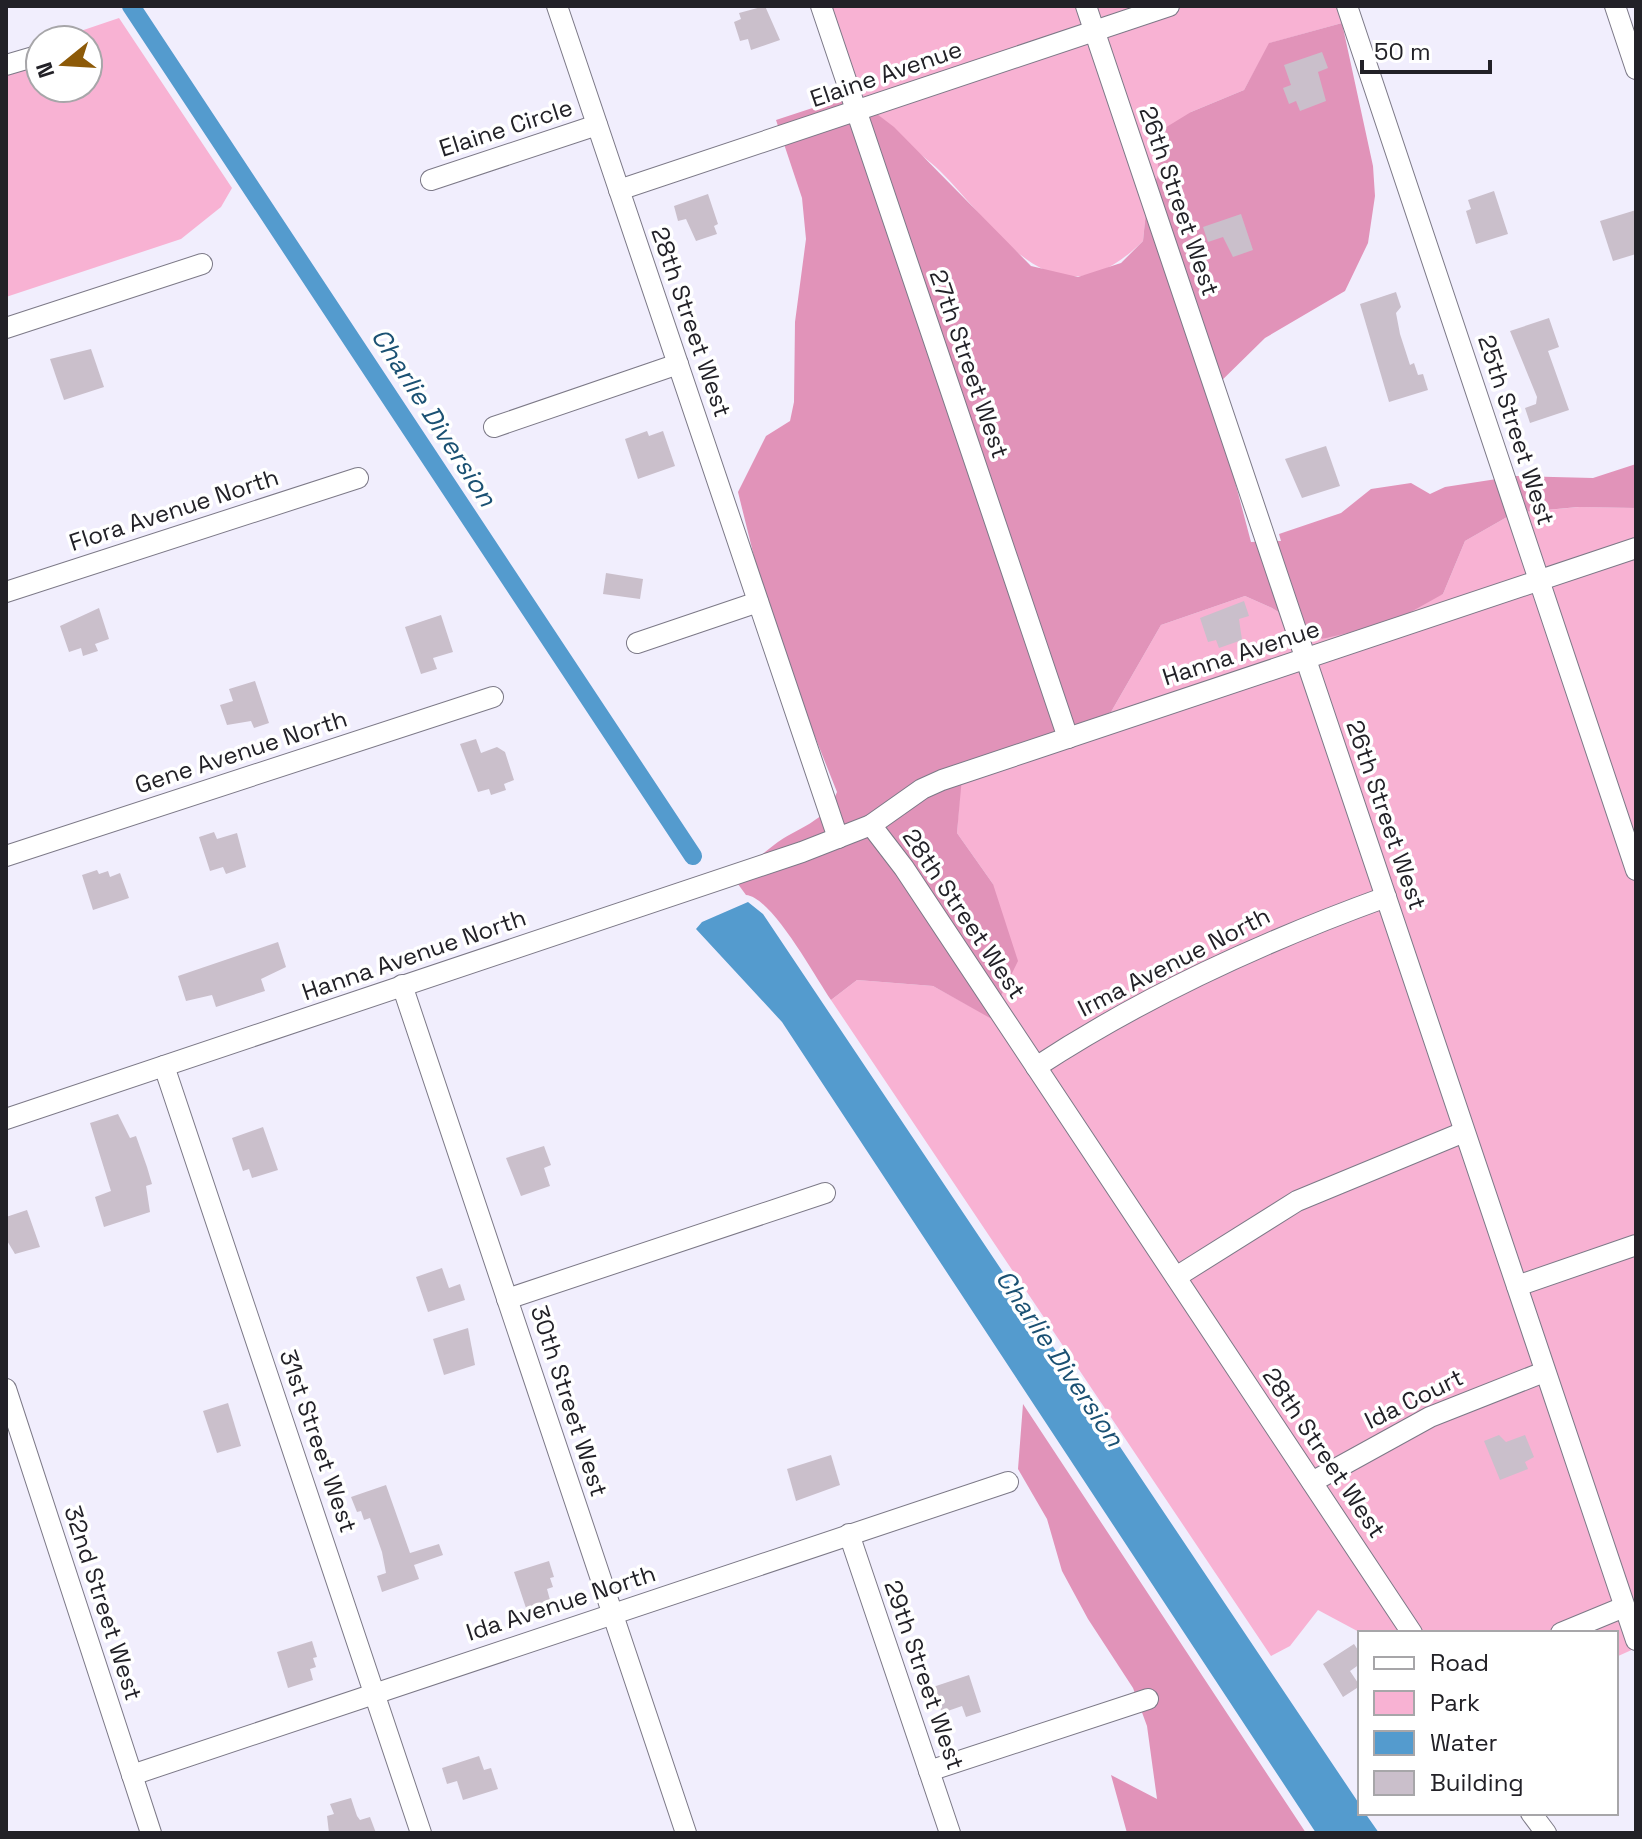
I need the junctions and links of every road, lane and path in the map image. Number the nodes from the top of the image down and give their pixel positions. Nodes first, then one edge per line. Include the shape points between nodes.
1 (557, 6) edge
2 (821, 6) edge
3 (1086, 6) edge
4 (1169, 6) edge
5 (1347, 6) edge
6 (1615, 6) edge
7 (1094, 31) junction
8 (1636, 69) edge
9 (856, 111) junction
10 (597, 125) junction
11 (431, 180) dead end
12 (619, 190) junction
13 (202, 264) dead end
14 (6, 328) edge
15 (678, 364) junction
16 (494, 427) dead end
17 (358, 478) dead end
18 (1636, 548) edge
19 (1539, 580) junction
20 (6, 592) edge
21 (758, 602) junction
22 (637, 643) dead end
23 (1305, 659) junction
24 (493, 697) dead end
25 (1068, 738) junction
26 (871, 825) junction
27 (838, 838) junction
28 (6, 856) edge
29 (1636, 870) edge
30 (1386, 897) junction
31 (402, 985) junction
32 (164, 1066) junction
33 (1036, 1067) junction
34 (6, 1119) edge
35 (1464, 1132) junction
36 (825, 1193) dead end
37 (1636, 1245) edge
38 (1176, 1277) junction
39 (1517, 1286) junction
40 (507, 1299) junction
41 (1544, 1372) junction
42 (6, 1389) edge
43 (1008, 1482) dead end
44 (1312, 1482) junction
45 (849, 1534) junction
46 (1624, 1607) junction
47 (612, 1614) junction
48 (1411, 1631) edge
49 (1566, 1631) edge
50 (1636, 1640) edge
51 (375, 1694) junction
52 (1148, 1699) dead end
53 (929, 1771) junction
54 (132, 1775) junction
55 (1532, 1815) edge
56 (151, 1833) edge
57 (421, 1833) edge
58 (686, 1833) edge
59 (950, 1833) edge
60 (1546, 1833) edge

1 - 10 street, 28th Street West
2 - 9 street, 27th Street West
3 - 7 street, 26th Street West
4 - 7 street, Elaine Avenue
5 - 19 street, 25th Street West
6 - 8 street
7 - 9 street, Elaine Avenue
7 - 23 street, 26th Street West
9 - 12 street, Elaine Avenue
9 - 25 street, 27th Street West
10 - 11 street, Elaine Circle
10 - 12 street, 28th Street West
12 - 15 street, 28th Street West
13 - 14 street
15 - 16 street
15 - 21 street, 28th Street West
17 - 20 street, Flora Avenue North
18 - 19 street, Hanna Avenue
19 - 23 street, Hanna Avenue
19 - 29 street, 25th Street West
21 - 22 street
21 - 27 street, 28th Street West
23 - 25 street, Hanna Avenue
23 - 30 street, 26th Street West
24 - 28 street, Gene Avenue North
25 - 26 street, Hanna Avenue via 922,789
26 - 27 street, 28th Street West
26 - 33 street, 28th Street West
27 - 31 street, Hanna Avenue North
30 - 33 street, Irma Avenue North via 1237,954 1117,1016
30 - 35 street, 26th Street West
31 - 32 street, Hanna Avenue North
31 - 40 street, 30th Street West
32 - 34 street, Hanna Avenue North
32 - 51 street, 31st Street West
33 - 38 street, 28th Street West
35 - 38 street via 1297,1201
35 - 39 street, 26th Street West
36 - 40 street
37 - 39 street
38 - 44 street, 28th Street West
39 - 41 street, 26th Street West
40 - 47 street, 30th Street West
41 - 44 street, Ida Court via 1430,1417
41 - 46 street, 26th Street West
42 - 54 street, 32nd Street West
43 - 45 street, Ida Avenue North
44 - 48 street, 28th Street West
45 - 47 street, Ida Avenue North
45 - 53 street, 29th Street West
46 - 49 street
46 - 50 street, 26th Street West
47 - 51 street, Ida Avenue North
47 - 58 street, 30th Street West
51 - 54 street, Ida Avenue North
51 - 57 street, 31st Street West
52 - 53 street
53 - 59 street, 29th Street West
54 - 56 street, 32nd Street West
55 - 60 street

